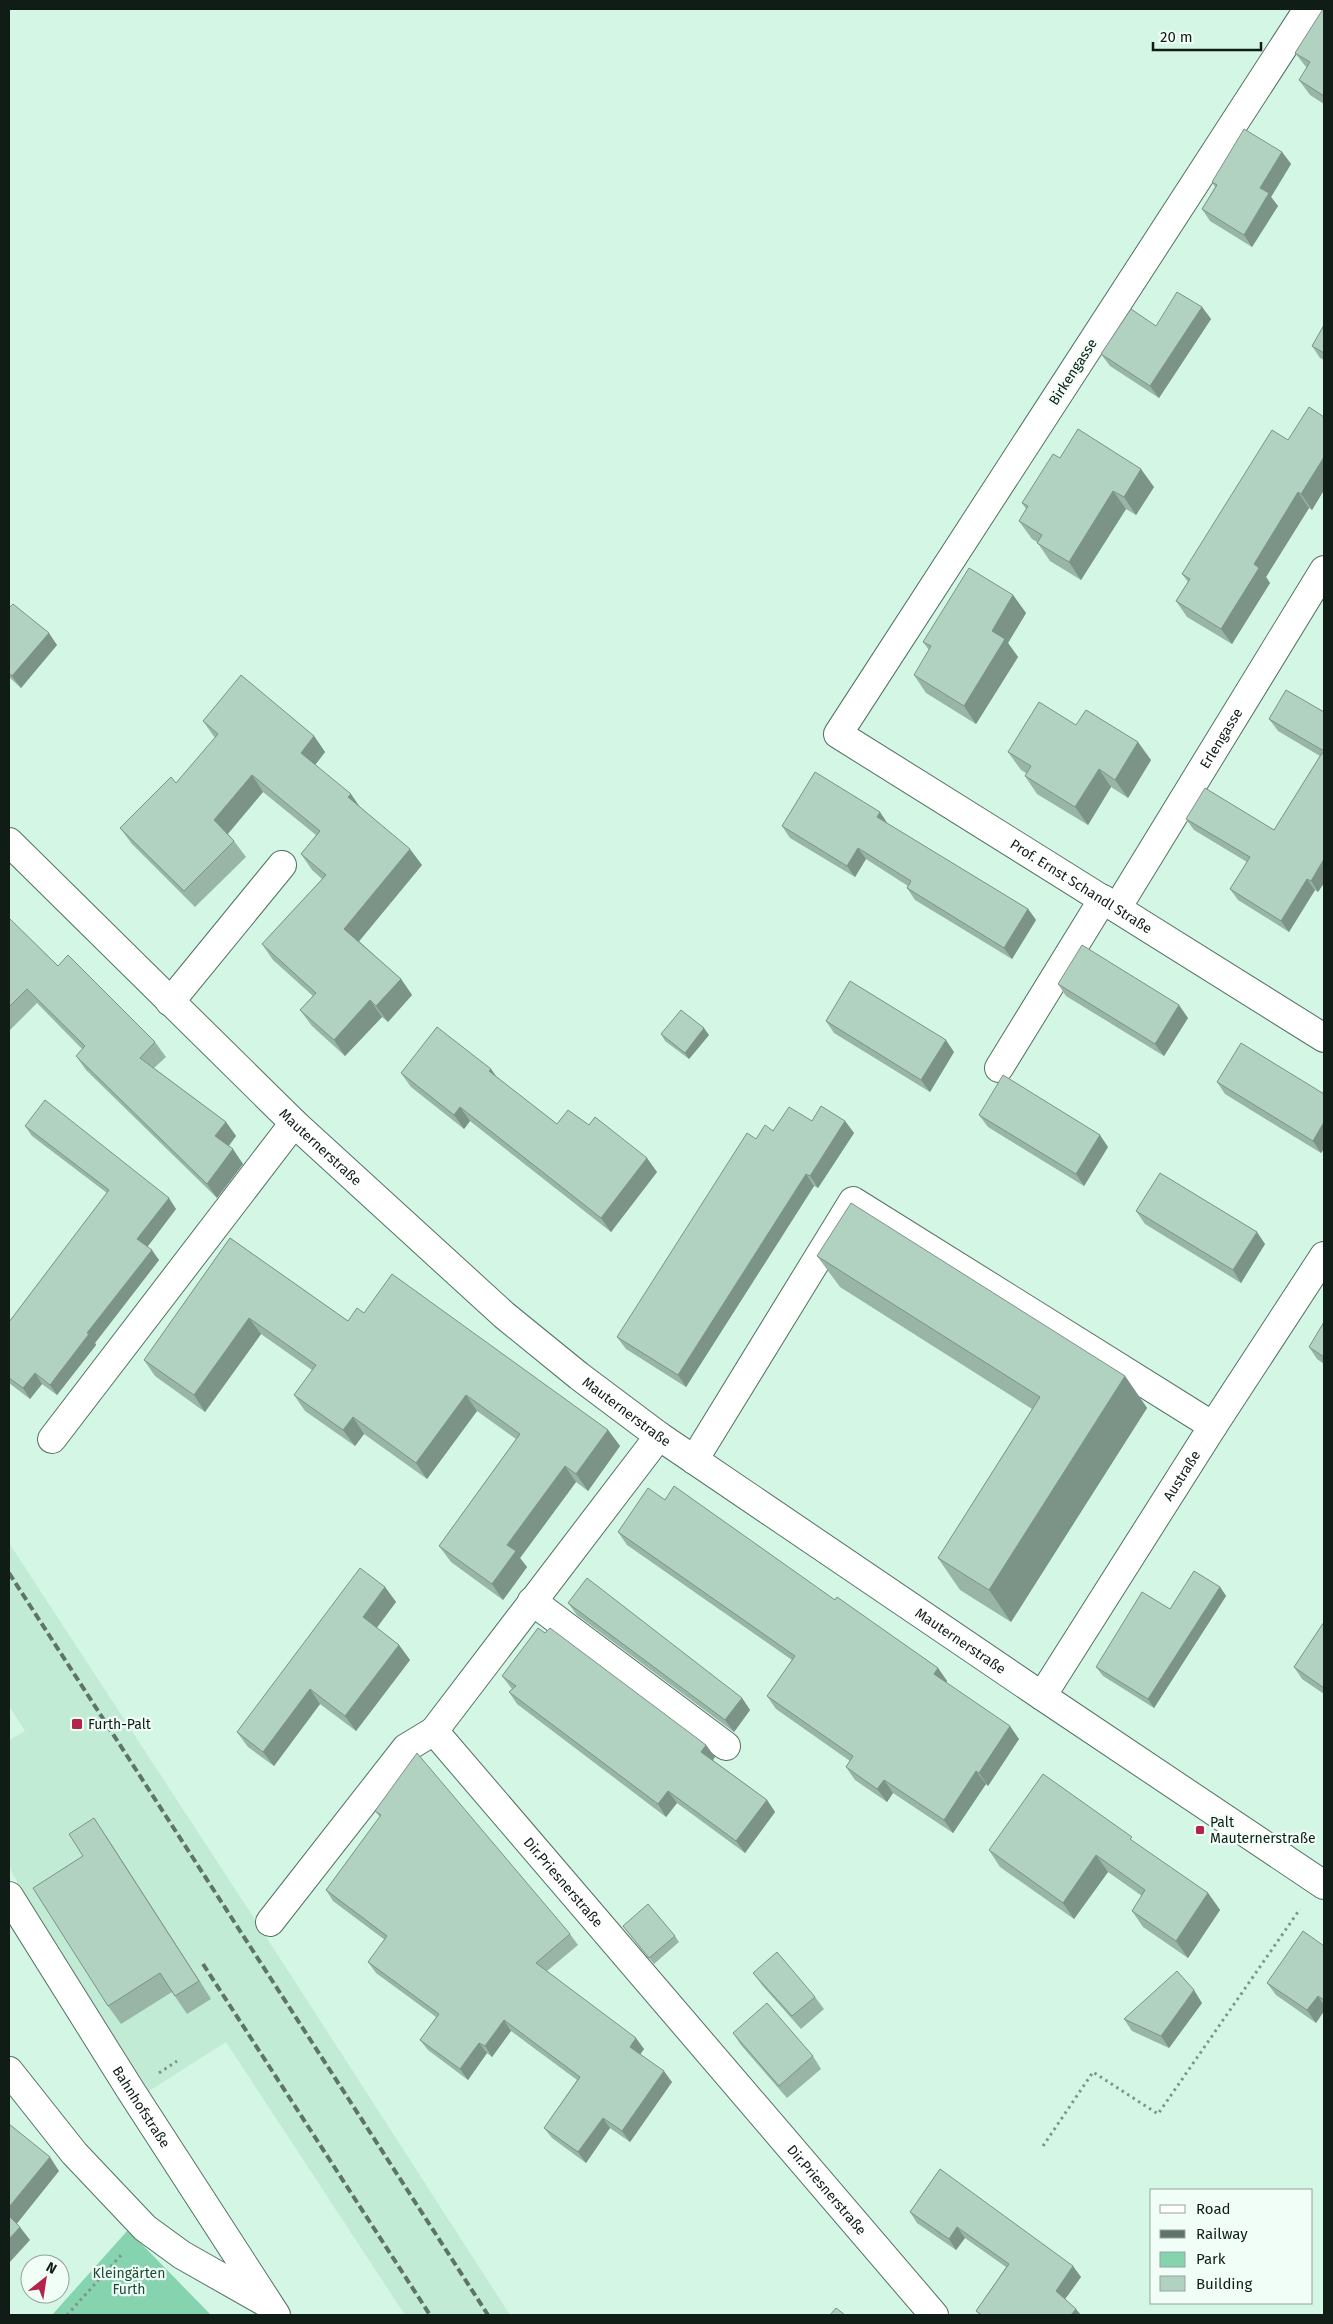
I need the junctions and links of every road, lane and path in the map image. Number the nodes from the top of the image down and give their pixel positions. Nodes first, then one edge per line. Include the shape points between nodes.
1 (1308, 9) edge
2 (1324, 570) edge
3 (838, 734) joint
4 (9, 842) edge
5 (282, 865) dead end
6 (1110, 903) junction
7 (170, 1002) junction
8 (1324, 1038) edge
9 (999, 1068) dead end
10 (294, 1123) junction
11 (1324, 1256) edge
12 (1213, 1426) junction
13 (659, 1436) junction
14 (52, 1440) dead end
15 (694, 1460) junction
16 (532, 1602) junction
17 (1042, 1696) junction
18 (434, 1731) junction
19 (726, 1746) dead end
20 (1322, 1883) edge
21 (9, 1896) edge
22 (270, 1922) dead end
23 (9, 2071) edge
24 (1043, 2146) dead end
25 (123, 2252) dead end
26 (273, 2310) edge
27 (67, 2315) edge
28 (934, 2315) edge

1 - 3 street, Birkengasse
2 - 6 street, Erlengasse
3 - 6 street, Prof. Ernst Schandl Straße
4 - 7 street, Mauternerstraße
5 - 7 street
6 - 8 street, Prof. Ernst Schandl Straße
6 - 9 street, Erlengasse
7 - 10 street, Mauternerstraße
10 - 13 street, Mauternerstraße via 504,1315
10 - 14 street
11 - 12 street, Austraße
12 - 15 street via 853,1201
12 - 17 street, Austraße
13 - 15 street, Mauternerstraße
13 - 16 street
15 - 17 street, Mauternerstraße
16 - 18 street
16 - 19 street
17 - 20 street, Mauternerstraße
18 - 22 street via 406,1748
18 - 28 street, Dir.Priesnerstraße
20 - 24 path via 1158,2114 1093,2072
21 - 26 street, Bahnhofstraße
23 - 26 street via 74,2154 146,2228 182,2255
25 - 27 path

